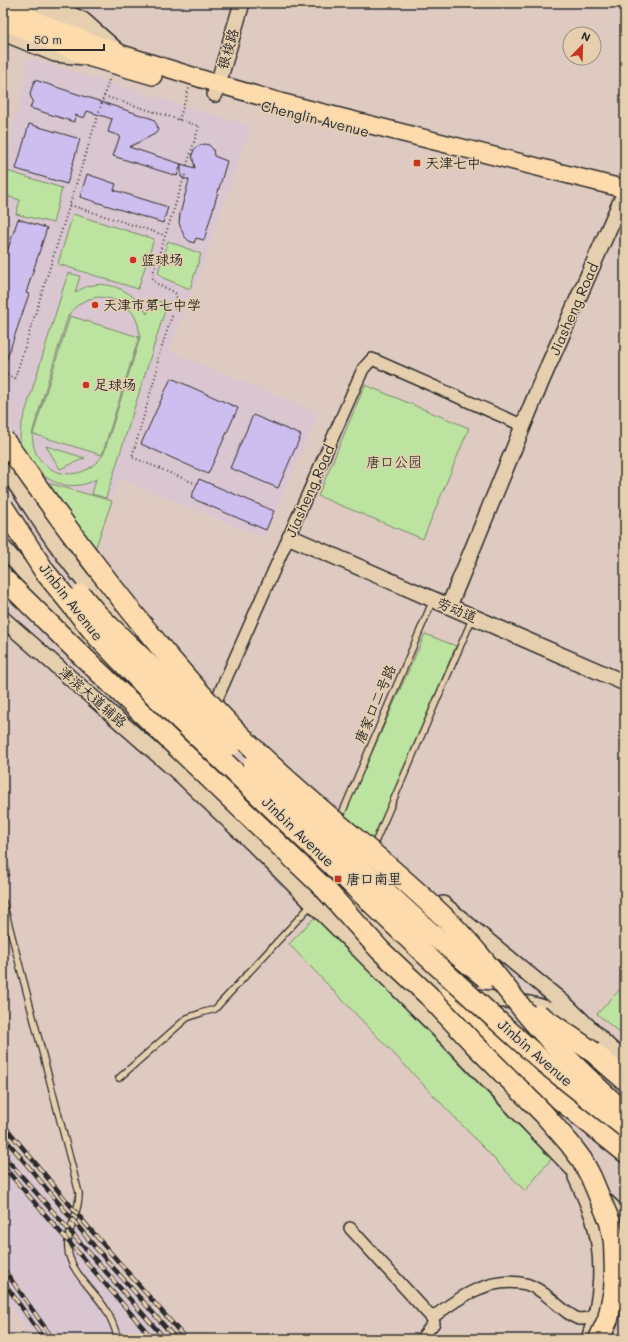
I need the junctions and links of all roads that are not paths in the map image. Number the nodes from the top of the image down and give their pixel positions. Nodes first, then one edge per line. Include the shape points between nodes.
1 (46, 3) edge
2 (242, 3) edge
3 (10, 10) edge
4 (3, 33) edge
5 (91, 58) junction
6 (118, 59) junction
7 (216, 89) junction
8 (625, 193) edge
9 (524, 426) junction
10 (3, 439) edge
11 (3, 465) edge
12 (3, 507) edge
13 (290, 537) junction
14 (3, 547) edge
15 (3, 578) edge
16 (3, 588) edge
17 (433, 599) junction
18 (449, 606) junction
19 (473, 617) junction
20 (3, 619) edge
21 (77, 644) junction
22 (625, 683) edge
23 (215, 704) junction
24 (193, 753) junction
25 (182, 776) junction
26 (340, 818) junction
27 (374, 847) junction
28 (319, 897) junction
29 (3, 902) edge
30 (489, 1013) junction
31 (610, 1048) junction
32 (625, 1059) edge
33 (119, 1078) dead end
34 (625, 1080) edge
35 (625, 1113) edge
36 (625, 1127) edge
37 (625, 1152) edge
38 (572, 1168) junction
39 (625, 1220) edge
40 (350, 1228) dead end
41 (625, 1238) edge
42 (600, 1268) junction
43 (598, 1307) junction
44 (432, 1318) junction
45 (118, 1339) edge
46 (421, 1339) edge
47 (589, 1339) edge
48 (599, 1339) edge

1 - 6 main road via 84,20
2 - 7 main road, 银梭路
3 - 5 main road, Chenglin Avenue
3 - 6 main road
4 - 5 main road via 55,54
5 - 6 main road, Chenglin Avenue
6 - 7 main road, Chenglin Avenue
6 - 7 main road, Chenglin Avenue via 189,87
7 - 8 main road, Chenglin Avenue via 280,102 513,159
8 - 9 main road, Jiasheng Road
9 - 13 street, Jiasheng Road via 372,360 363,369
9 - 18 main road, Jiasheng Road
10 - 35 highway, bridge via 92,561 161,648 218,713 254,749 448,921 532,1020
11 - 23 main road via 40,521 99,598 133,633
12 - 30 highway, Jinbin Avenue, bridge via 46,572 97,636 154,694
12 - 34 highway, bridge via 97,614 333,843 432,934 483,975 593,1052
13 - 17 main road, 劳动道
13 - 23 street, Jiasheng Road
14 - 21 main road, Jinbin Avenue
15 - 21 highway, bridge
16 - 21 highway, bridge
17 - 18 main road, 劳动道
17 - 26 lane, 唐家口二号路
18 - 19 main road, 劳动道
19 - 22 main road, 劳动道
19 - 27 lane
20 - 25 main road, 津滨大道辅路
21 - 24 main road
21 - 28 highway, Jinbin Avenue, bridge
23 - 24 street, Jiasheng Road
23 - 26 main road
24 - 25 street, Jiasheng Road
24 - 31 main road via 437,981 462,994 514,1001 556,1012 571,1019
25 - 28 main road, 津滨大道辅路 via 251,842
26 - 27 main road
27 - 31 main road via 560,1000
28 - 33 lane via 219,1006 187,1018
28 - 37 highway, Jinbin Avenue, bridge via 501,1052
28 - 38 main road, 津滨大道辅路 via 443,1034
28 - 48 highway, bridge via 428,996 558,1128 582,1160 610,1222 614,1242 614,1290 608,1319
29 - 45 lane via 79,1193 78,1209 71,1226 68,1249 72,1264 104,1308
30 - 35 highway
30 - 36 highway, Jinbin Avenue, bridge via 548,1066
31 - 32 main road
38 - 39 main road, 津滨大道辅路
38 - 42 main road via 593,1218
40 - 44 street
41 - 42 main road
42 - 43 main road
43 - 44 street via 590,1318 580,1319 527,1284 509,1282 490,1284 474,1291 449,1304
43 - 47 main road
44 - 46 street via 434,1323

